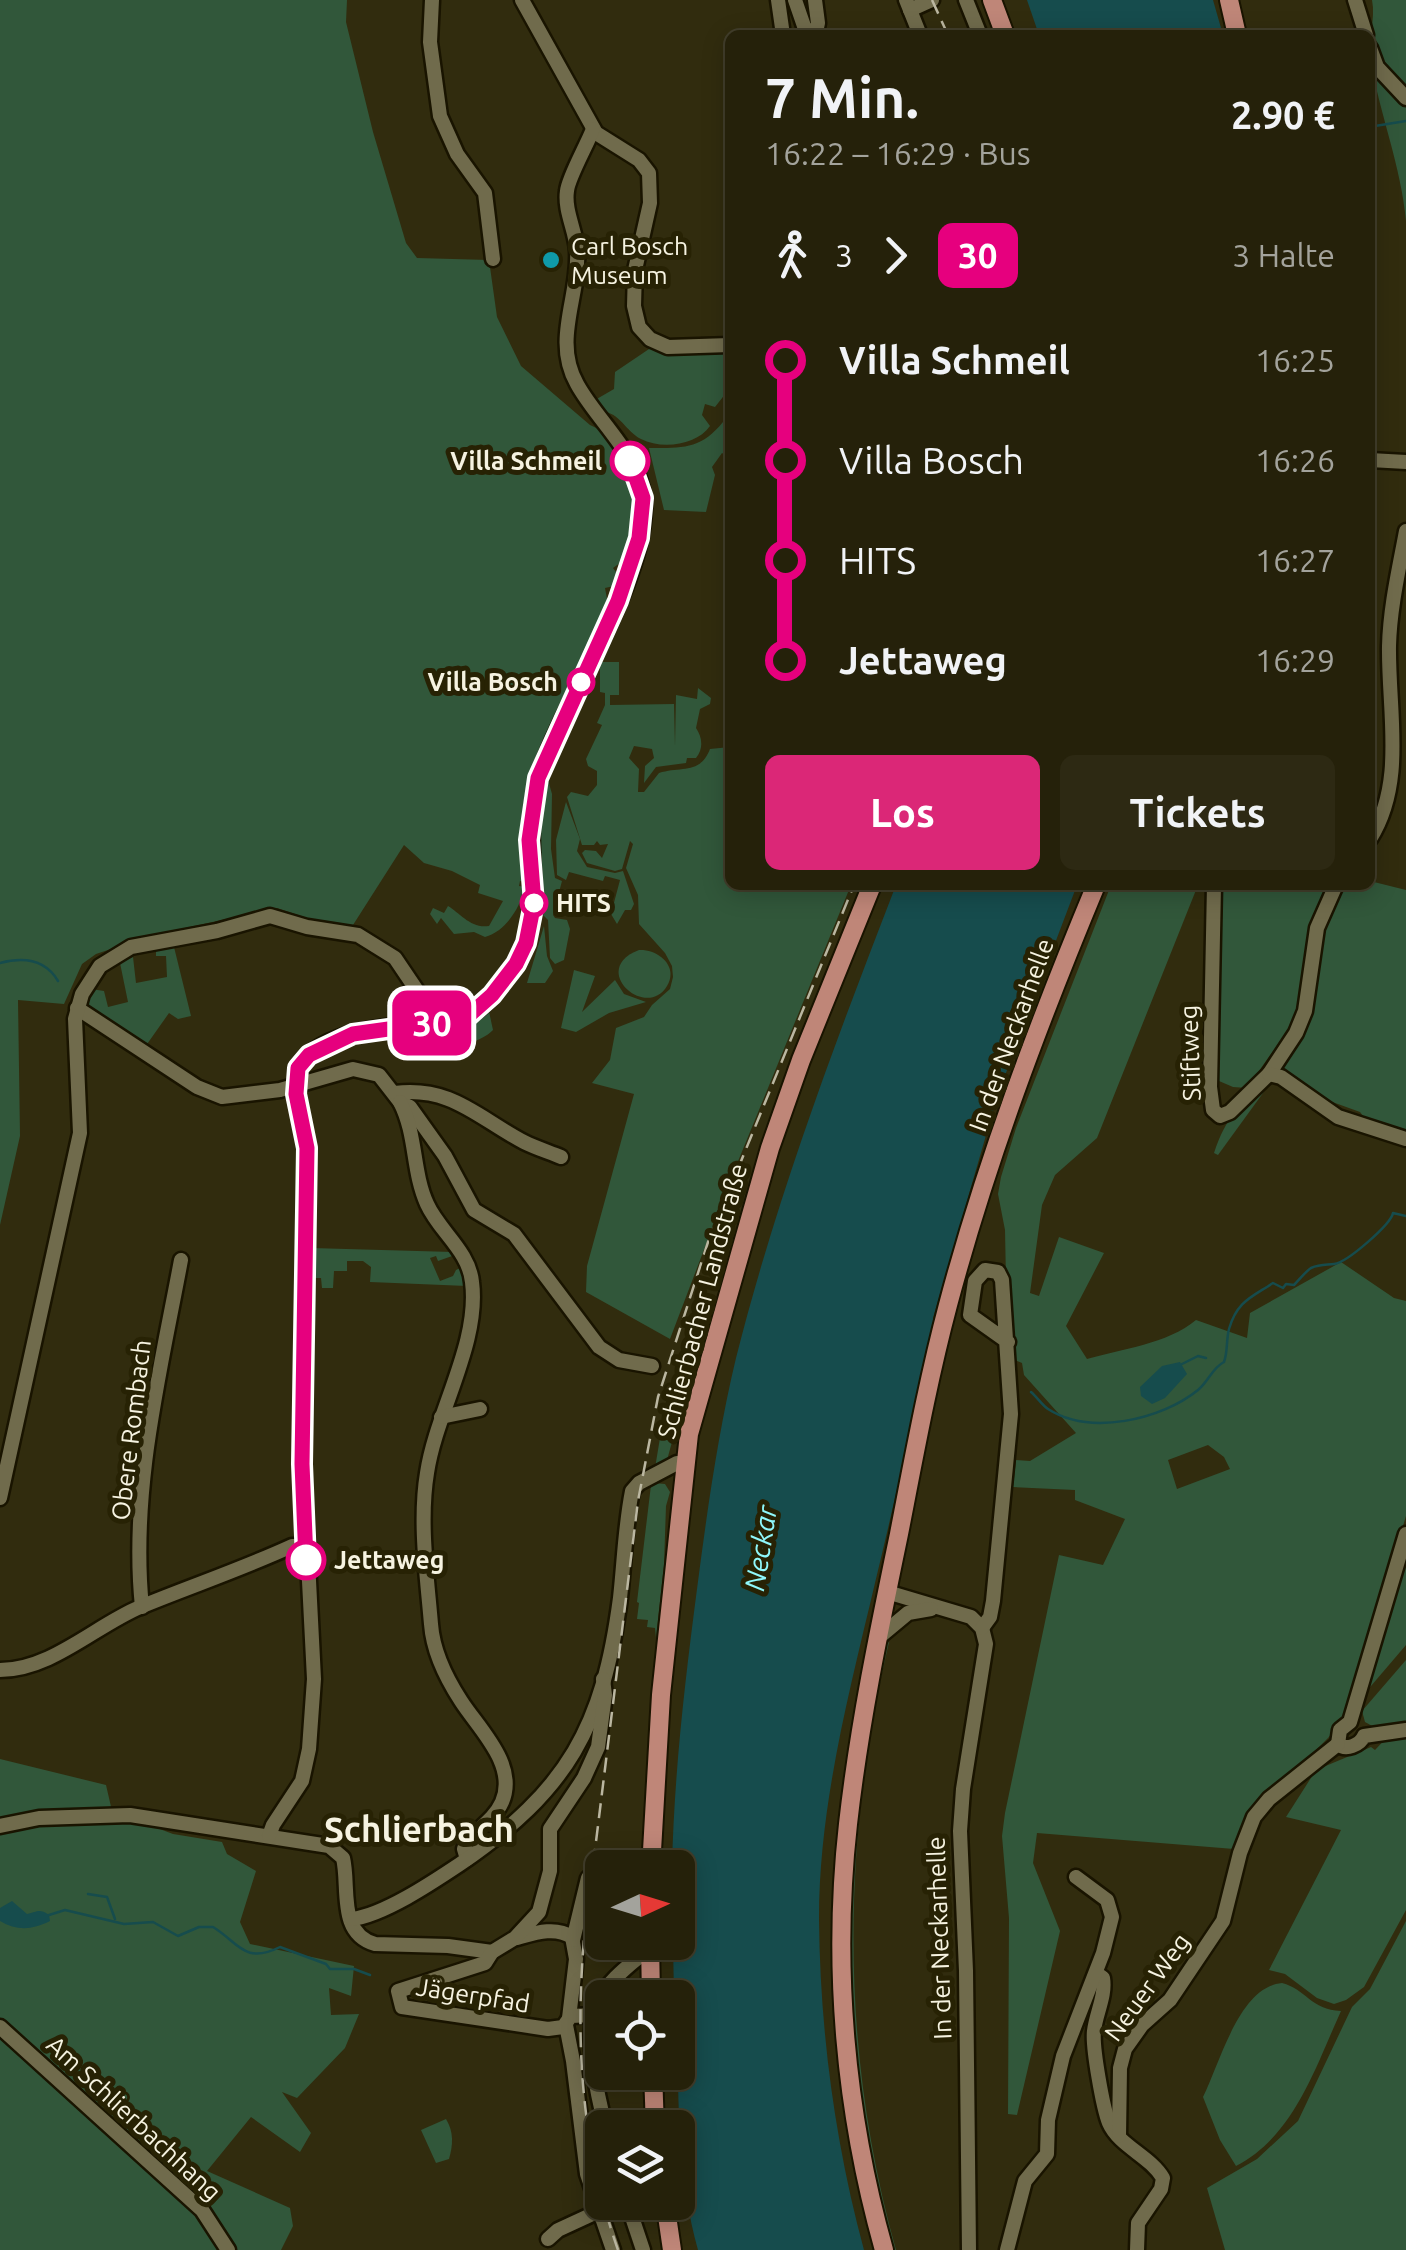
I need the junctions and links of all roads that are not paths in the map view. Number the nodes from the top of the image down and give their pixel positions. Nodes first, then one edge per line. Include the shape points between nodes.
1 (432, 0) edge
2 (522, 0) edge
3 (778, 0) edge
4 (794, 0) edge
5 (814, 0) edge
6 (966, 0) edge
7 (992, 0) edge
8 (1228, 0) edge
9 (1355, 0) edge
10 (918, 3) edge
11 (783, 30) edge
12 (807, 30) edge
13 (817, 30) edge
14 (920, 30) edge
15 (978, 30) edge
16 (1003, 30) edge
17 (1236, 30) edge
18 (1364, 30) edge
19 (1375, 60) edge
20 (1406, 98) edge
21 (593, 128) junction
22 (493, 259) dead end
23 (725, 345) edge
24 (1375, 460) edge
25 (1406, 462) edge
26 (1405, 517) edge
27 (1406, 528) edge
28 (1375, 832) edge
29 (870, 890) edge
30 (1094, 890) edge
31 (1214, 890) edge
32 (1334, 890) edge
33 (77, 1008) junction
34 (478, 1008) junction
35 (1270, 1074) junction
36 (295, 1086) junction
37 (398, 1097) junction
38 (1406, 1139) edge
39 (561, 1157) dead end
40 (181, 1260) dead end
41 (1008, 1342) junction
42 (652, 1366) dead end
43 (480, 1410) dead end
44 (441, 1418) junction
45 (684, 1464) junction
46 (663, 1472) junction
47 (682, 1492) junction
48 (0, 1498) edge
49 (1406, 1534) edge
50 (305, 1546) junction
51 (887, 1592) junction
52 (142, 1606) junction
53 (942, 1608) junction
54 (982, 1628) junction
55 (877, 1639) junction
56 (0, 1670) edge
57 (604, 1679) junction
58 (1350, 1722) junction
59 (1406, 1730) edge
60 (1364, 1736) junction
61 (1338, 1744) junction
62 (0, 1826) edge
63 (269, 1836) junction
64 (651, 1850) edge
65 (467, 1859) junction
66 (1076, 1877) dead end
67 (585, 1890) edge
68 (352, 1920) junction
69 (519, 1935) junction
70 (573, 1940) junction
71 (492, 1952) junction
72 (636, 1960) edge
73 (1096, 1973) junction
74 (614, 1980) edge
75 (585, 2017) edge
76 (567, 2021) junction
77 (0, 2027) edge
78 (1118, 2136) junction
79 (585, 2166) edge
80 (585, 2218) edge
81 (600, 2220) edge
82 (633, 2220) edge
83 (668, 2220) edge
84 (548, 2239) dead end
85 (228, 2250) edge
86 (612, 2250) edge
87 (643, 2250) edge
88 (672, 2250) edge
89 (884, 2250) edge
90 (969, 2250) edge
91 (1007, 2250) edge
92 (1137, 2250) edge

1 - 22 street via 440,116 485,192
2 - 21 street
3 - 11 street
4 - 12 street
5 - 13 street
6 - 15 street
7 - 16 main road
8 - 17 main road
9 - 18 street
10 - 14 street
19 - 20 street
21 - 23 street via 644,163 650,178 635,270 639,327 668,347
21 - 34 street via 567,188 578,258 566,354 576,384 630,461 643,514 618,601 538,778 526,943 507,979
24 - 25 street
26 - 27 street
27 - 28 street via 1389,644 1396,788
29 - 45 main road, Schlierbacher Landstraße via 770,1148
30 - 51 main road, In der Neckarhelle via 978,1203 937,1350
31 - 35 street, Stiftweg via 1214,1112 1230,1112
32 - 35 street via 1318,928 1302,1022
33 - 34 street via 96,970 123,950 268,916 358,935 395,958 433,1007
33 - 36 street via 208,1094
33 - 48 street via 80,1133
34 - 36 street via 456,1022 390,1026 334,1040 301,1062
35 - 38 street via 1338,1117
36 - 37 street via 364,1070 379,1075
36 - 50 street via 307,1148
37 - 39 street via 426,1091 444,1096
37 - 42 street via 445,1156 474,1210 514,1234 599,1347 619,1360
37 - 44 street via 426,1203 472,1283 471,1317
40 - 52 street, Obere Rombach via 145,1470
41 - 41 street, In der Neckarhelle via 1002,1280 990,1269 979,1273 969,1312
41 - 54 street, In der Neckarhelle via 1010,1439 993,1601
43 - 44 street
44 - 65 street via 427,1473 431,1629 436,1652 505,1778 501,1806 467,1841
45 - 46 street
45 - 47 main road, Schlierbacher Landstraße
46 - 47 street
46 - 57 street via 632,1491
47 - 64 main road, Schlierbacher Landstraße
49 - 58 street
50 - 52 street
50 - 63 street via 313,1626 309,1750 302,1781
51 - 53 street
51 - 55 main road, In der Neckarhelle
52 - 56 street via 40,1661
53 - 54 street via 972,1617
53 - 55 street via 908,1612
54 - 90 street, In der Neckarhelle via 986,1650 960,1831
55 - 89 main road, In der Neckarhelle via 847,1827 842,1982 853,2110
57 - 65 street via 556,1782
57 - 69 street via 598,1747 552,1825 548,1884 539,1912
58 - 60 street
58 - 61 street
59 - 60 street
60 - 61 street via 1352,1746
61 - 78 street, Neuer Weg via 1254,1818 1222,1921 1170,2000 1125,2048
62 - 63 street via 120,1814
63 - 68 street via 330,1846 340,1854
65 - 68 street
66 - 73 street via 1107,1900 1112,1912
67 - 70 street
68 - 71 street via 357,1935 374,1944
69 - 70 street via 550,1931
69 - 71 street
70 - 76 street
71 - 76 street, Jägerpfad via 484,1963 399,1989 399,2005 548,2029
72 - 74 street
73 - 78 street, Neuer Weg via 1104,1985 1094,2050 1108,2120
73 - 91 street, Neuer Weg via 1063,2056 1047,2154 1025,2181
75 - 76 street, Jägerpfad
76 - 79 street
77 - 85 street, Am Schlierbachhang via 194,2202
78 - 92 street via 1163,2178 1138,2223
80 - 84 street
81 - 86 street
82 - 87 street
83 - 88 main road

